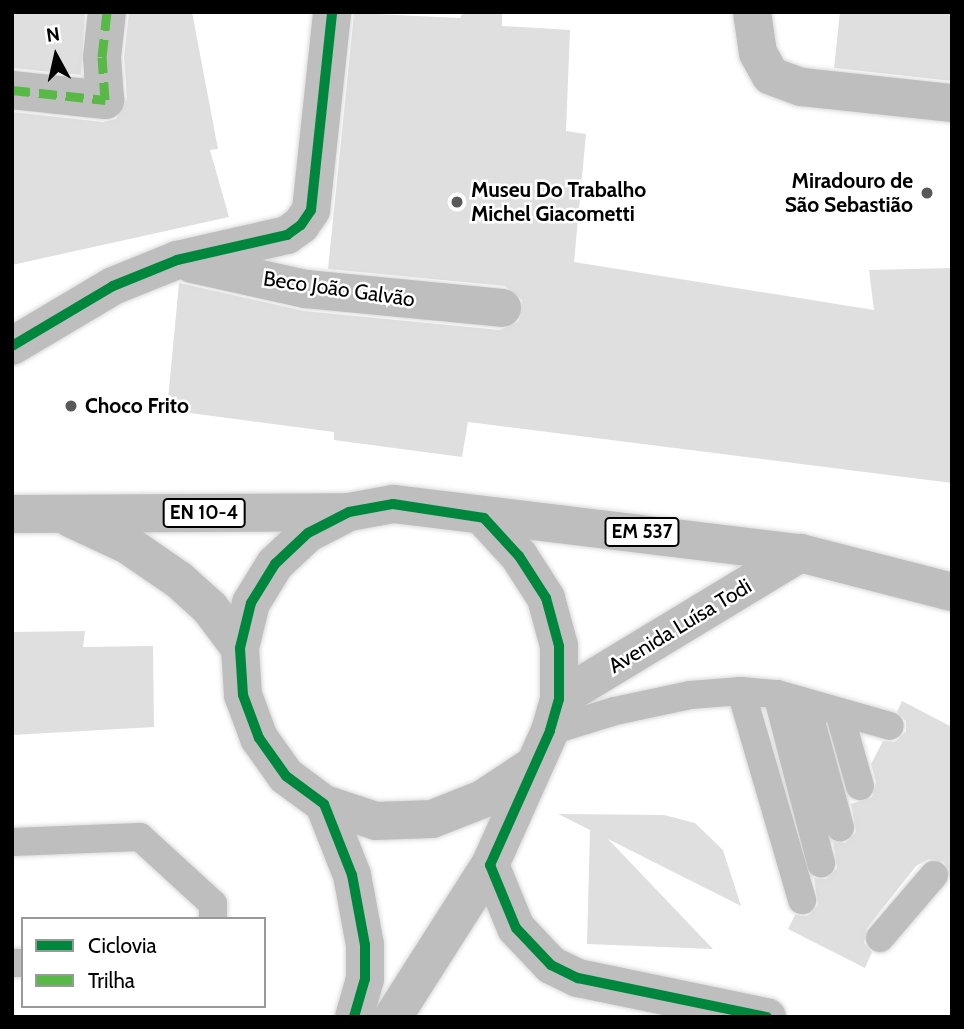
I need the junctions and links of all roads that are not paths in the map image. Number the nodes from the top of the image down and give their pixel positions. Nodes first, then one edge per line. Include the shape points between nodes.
1 (107, 12) edge
2 (332, 12) edge
3 (752, 12) edge
4 (12, 90) edge
5 (952, 103) edge
6 (177, 260) junction
7 (502, 308) dead end
8 (12, 346) edge
9 (349, 512) junction
10 (58, 513) junction
11 (12, 514) edge
12 (484, 518) junction
13 (800, 553) junction
14 (952, 592) edge
15 (240, 648) junction
16 (741, 691) junction
17 (777, 694) junction
18 (806, 703) junction
19 (839, 712) junction
20 (554, 715) junction
21 (890, 726) dead end
22 (531, 767) junction
23 (860, 786) dead end
24 (324, 804) junction
25 (839, 827) dead end
26 (12, 842) edge
27 (821, 863) dead end
28 (490, 865) junction
29 (934, 875) dead end
30 (802, 900) dead end
31 (213, 917) edge
32 (880, 938) dead end
33 (354, 1017) edge
34 (393, 1017) edge
35 (766, 1017) edge

1 - 4 main road via 102,57 105,100
2 - 6 main road via 311,210 287,235
3 - 5 main road via 758,53 771,76 802,87
6 - 7 main road, Beco João Galvão via 306,289
6 - 8 main road via 113,286
9 - 10 main road, EN 10-4
9 - 12 main road, Avenida Luísa Todi via 393,504
9 - 15 main road via 308,533 275,564 251,603
10 - 11 main road, EN 10-4
10 - 15 main road, EN 10-4 via 128,545 179,580 210,608
12 - 13 main road, Avenida Luísa Todi / EM 537
12 - 20 main road via 519,556 546,598 559,646
13 - 14 main road, Avenida Luísa Todi / EM 537
13 - 20 main road, Avenida Luísa Todi
15 - 24 main road via 243,695 259,738 286,776
16 - 17 lane
16 - 20 lane
16 - 30 lane
17 - 18 lane
17 - 27 lane
18 - 19 lane
18 - 25 lane
19 - 21 lane
19 - 23 lane
20 - 22 main road
22 - 24 main road via 483,799 432,819 376,821
22 - 28 main road
24 - 33 main road via 352,874 365,945 365,979
26 - 31 lane via 140,837 213,904
28 - 34 main road
28 - 35 main road via 516,928 551,965 578,978
29 - 32 lane

